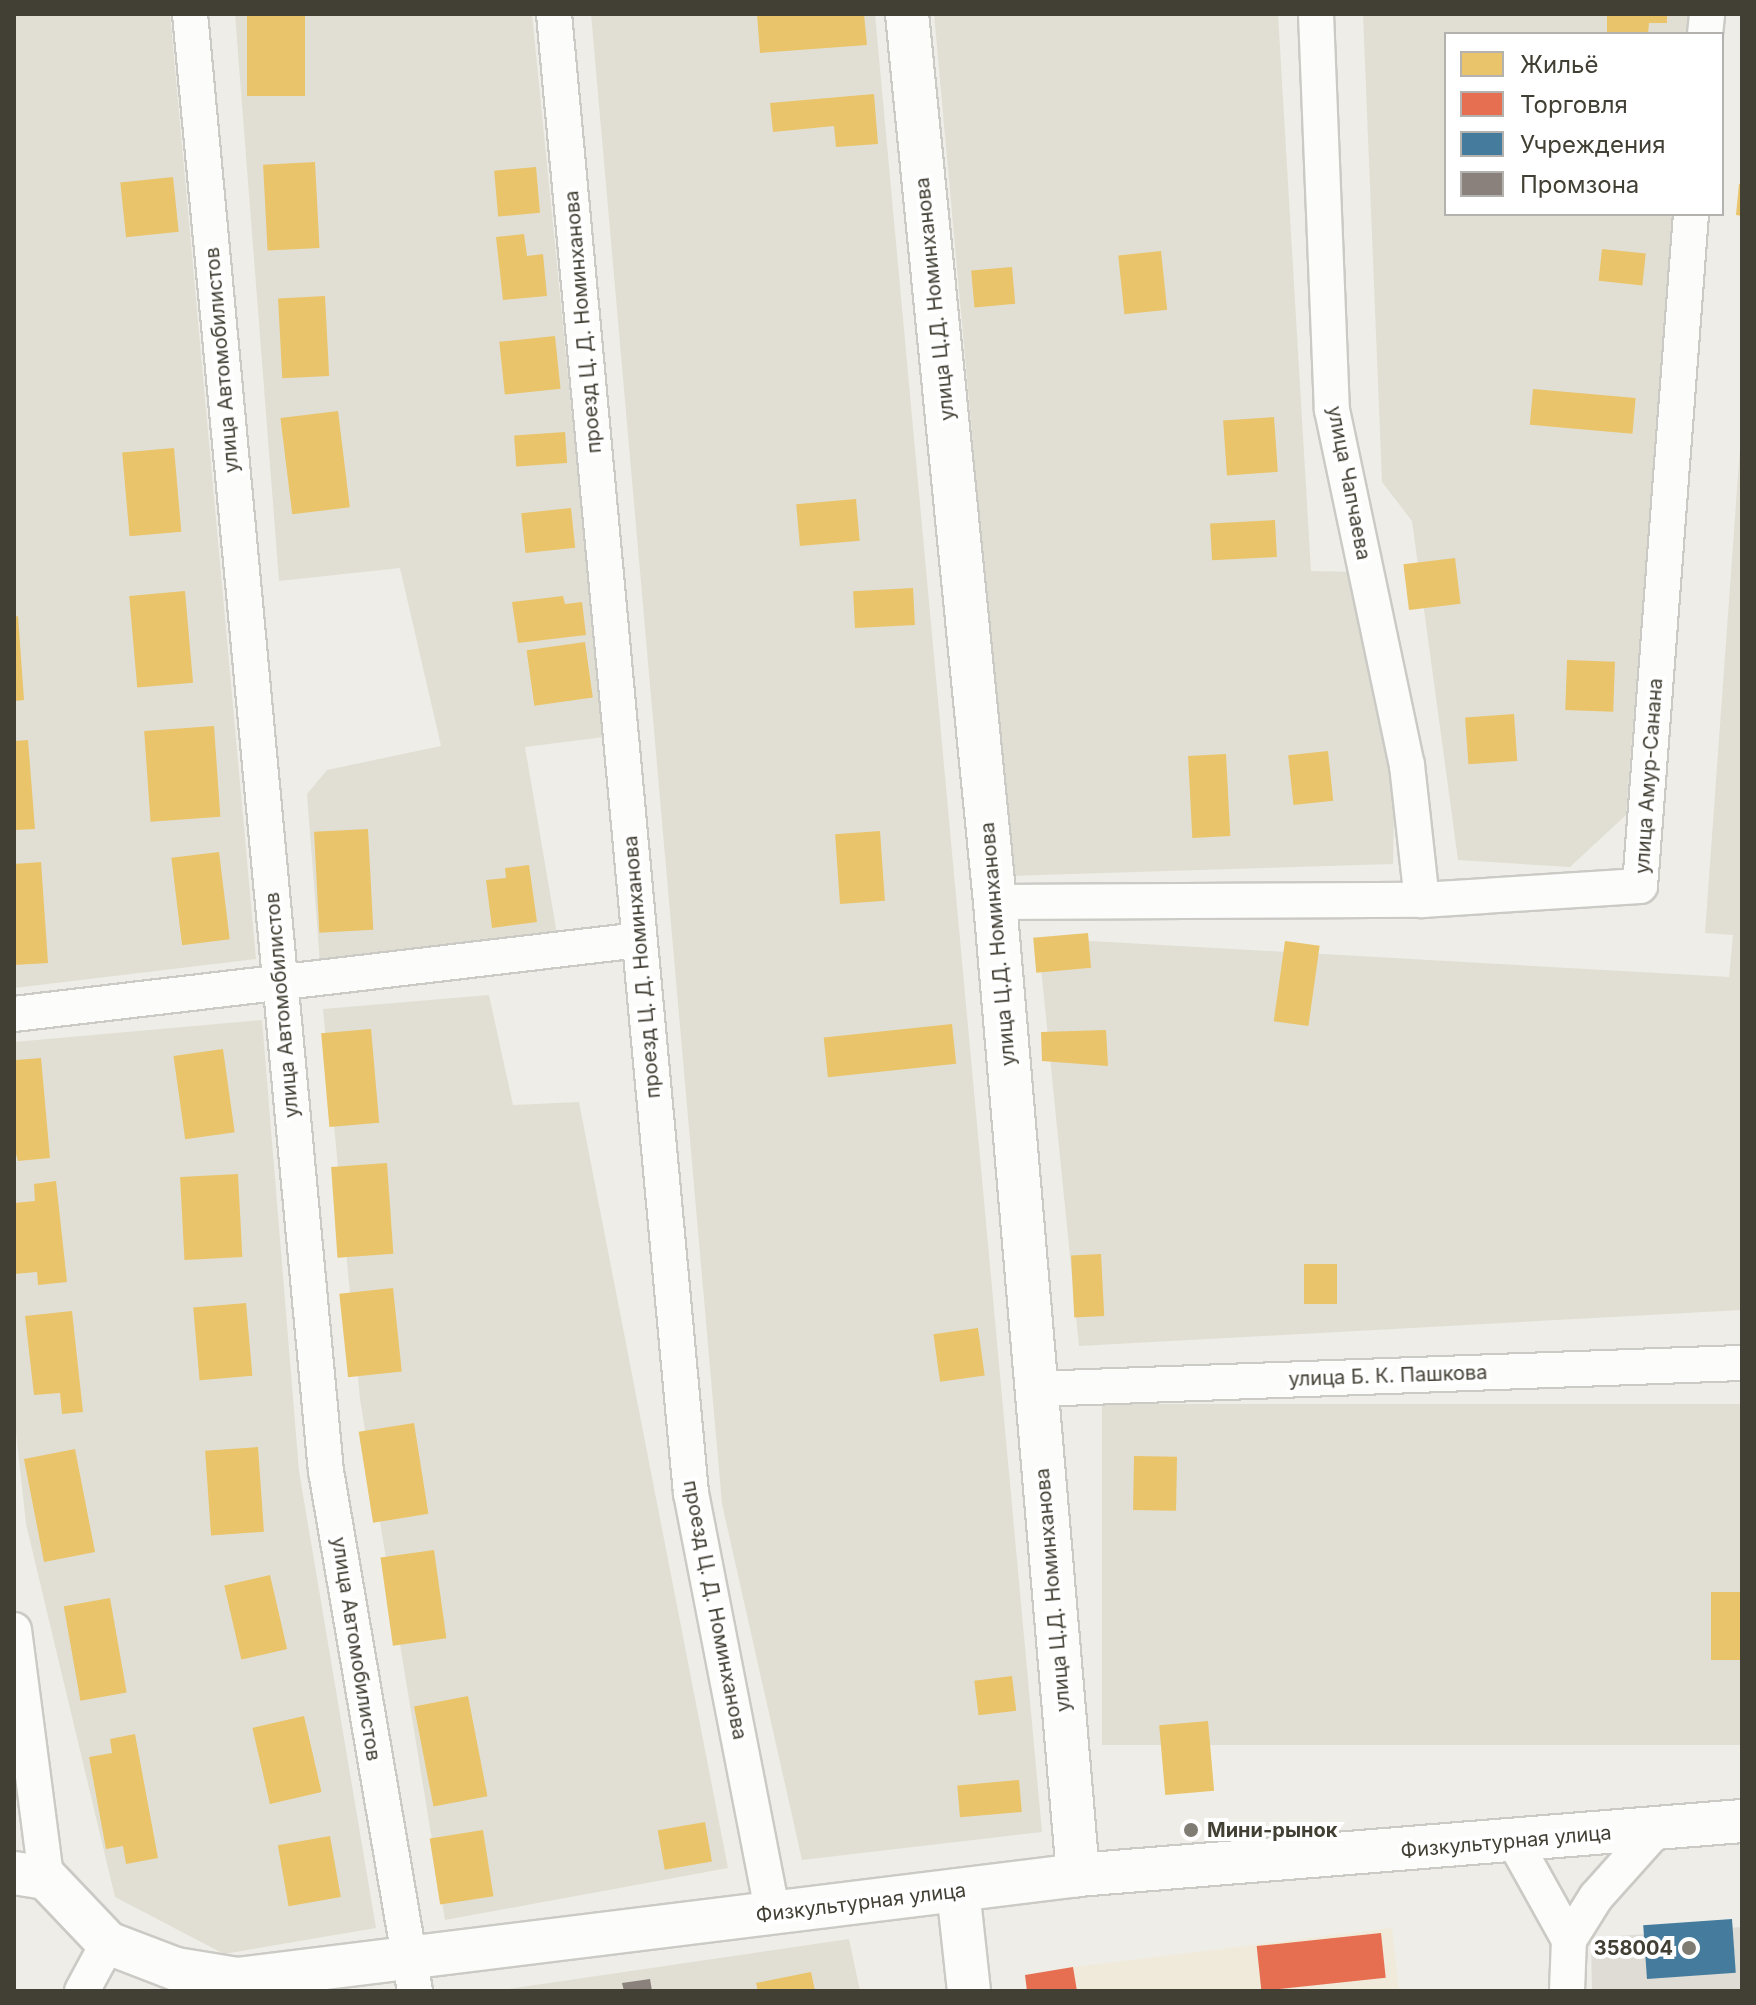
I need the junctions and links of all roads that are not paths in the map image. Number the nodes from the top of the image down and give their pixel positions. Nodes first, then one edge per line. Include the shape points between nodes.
1 (190, 14) edge
2 (554, 14) edge
3 (907, 14) edge
4 (1316, 14) edge
5 (1691, 216) edge
6 (1422, 900) junction
7 (995, 902) junction
8 (639, 940) junction
9 (280, 981) junction
10 (14, 1014) edge
11 (1742, 1363) edge
12 (1035, 1389) junction
13 (14, 1630) edge
14 (1742, 1821) edge
15 (1656, 1830) junction
16 (1514, 1841) junction
17 (1078, 1875) junction
18 (30, 1876) edge
19 (958, 1890) junction
20 (773, 1914) junction
21 (1569, 1940) junction
22 (108, 1943) junction
23 (411, 1975) edge
24 (82, 1991) edge
25 (969, 1991) edge
26 (1567, 1991) edge

1 - 9 street, улица Автомобилистов
2 - 8 street, проезд Ц. Д. Номинханова
3 - 7 street, улица Ц.Д. Номинханова
4 - 6 street, улица Чапчаева via 1332,410 1407,765
5 - 6 street, улица Амур-Санана via 1640,886
6 - 7 street, улица Амур-Санана
7 - 12 street, улица Ц.Д. Номинханова
8 - 9 street
8 - 20 street, проезд Ц. Д. Номинханова via 691,1493
9 - 10 street
9 - 23 street, улица Автомобилистов via 326,1471
11 - 12 street, улица Б. К. Пашкова
12 - 17 street, улица Ц.Д. Номинханова
13 - 18 street
14 - 15 street, Физкультурная улица
15 - 16 street, Физкультурная улица
15 - 21 street via 1596,1897
16 - 17 street, Физкультурная улица
16 - 21 street
17 - 19 street, Физкультурная улица
18 - 22 street, Физкультурная улица
19 - 20 street, Физкультурная улица
19 - 25 street
20 - 23 street, Физкультурная улица
21 - 26 street
22 - 23 street, Физкультурная улица via 176,1969 237,1979
22 - 24 street

